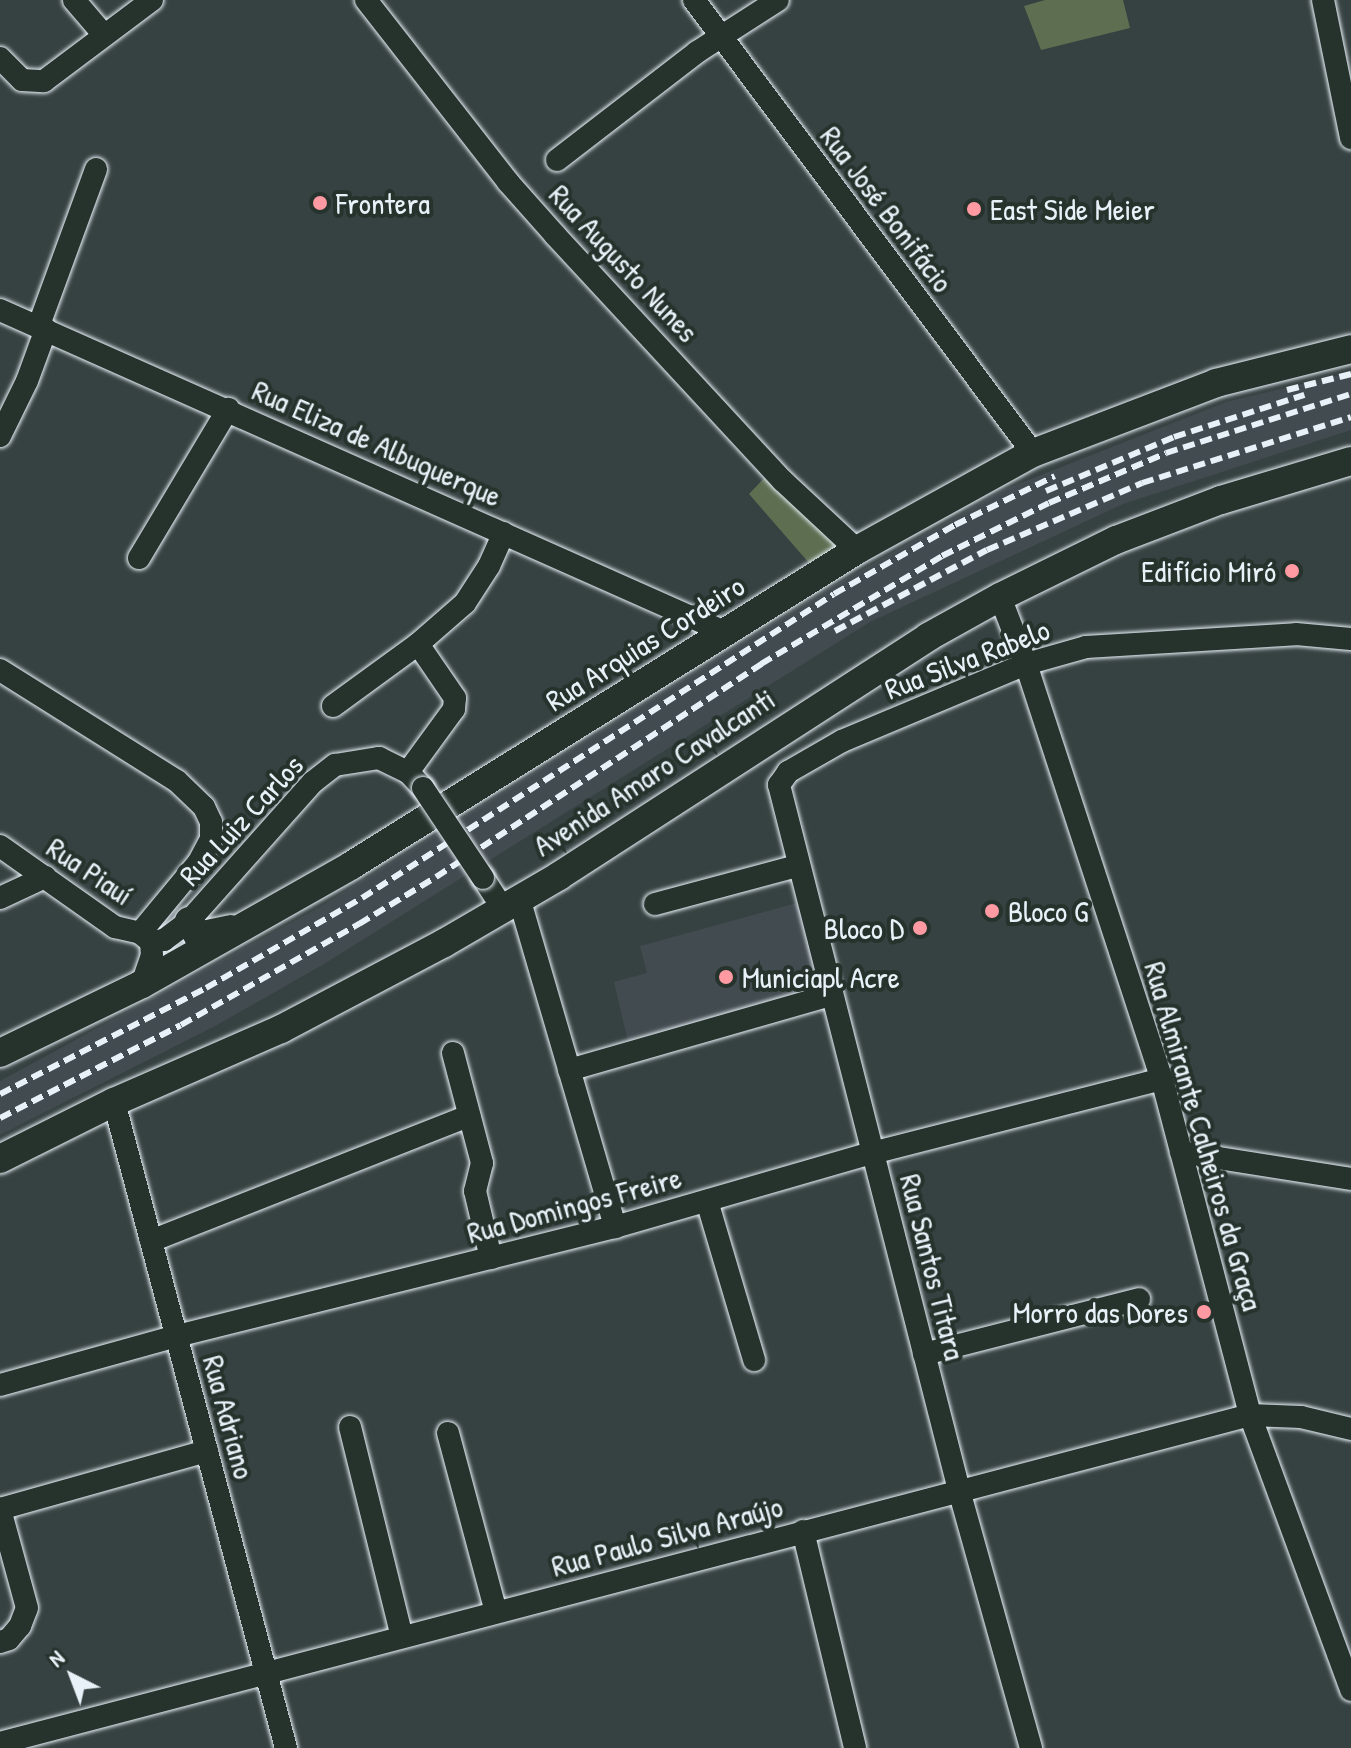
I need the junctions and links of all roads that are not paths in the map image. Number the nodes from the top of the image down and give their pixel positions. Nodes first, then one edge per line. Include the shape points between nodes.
1 (74, 0) edge
2 (152, 0) edge
3 (366, 0) edge
4 (694, 0) edge
5 (778, 0) edge
6 (1323, 0) edge
7 (103, 34) junction
8 (721, 36) junction
9 (0, 58) edge
10 (1351, 138) edge
11 (557, 160) dead end
12 (96, 169) dead end
13 (0, 310) edge
14 (43, 327) junction
15 (1351, 349) edge
16 (228, 409) junction
17 (0, 436) edge
18 (1033, 453) junction
19 (1351, 461) edge
20 (504, 533) junction
21 (857, 550) junction
22 (139, 558) dead end
23 (1000, 597) junction
24 (727, 633) junction
25 (1351, 639) edge
26 (418, 644) junction
27 (1026, 664) junction
28 (0, 670) edge
29 (333, 706) dead end
30 (416, 780) junction
31 (780, 799) joint
32 (0, 846) edge
33 (797, 866) junction
34 (45, 877) junction
35 (0, 898) edge
36 (510, 902) junction
37 (655, 904) dead end
38 (262, 917) junction
39 (189, 921) junction
40 (146, 937) junction
41 (142, 984) junction
42 (831, 995) junction
43 (0, 1053) edge
44 (453, 1053) dead end
45 (569, 1070) junction
46 (1162, 1079) junction
47 (114, 1102) junction
48 (469, 1116) junction
49 (1181, 1152) junction
50 (872, 1153) junction
51 (0, 1159) edge
52 (1351, 1179) edge
53 (707, 1201) junction
54 (615, 1227) junction
55 (151, 1241) junction
56 (491, 1258) junction
57 (1139, 1299) dead end
58 (177, 1336) junction
59 (924, 1354) junction
60 (754, 1360) dead end
61 (0, 1385) edge
62 (1250, 1415) junction
63 (350, 1427) dead end
64 (1351, 1429) edge
65 (448, 1433) dead end
66 (207, 1451) junction
67 (959, 1490) junction
68 (0, 1509) edge
69 (803, 1531) junction
70 (496, 1612) junction
71 (402, 1637) junction
72 (0, 1642) edge
73 (266, 1673) junction
74 (1351, 1690) edge
75 (0, 1743) edge
76 (286, 1748) edge
77 (855, 1748) edge
78 (1031, 1748) edge

1 - 7 street
2 - 7 street
3 - 21 street, Rua Augusto Nunes via 555,235 783,481
4 - 8 street, Rua José Bonifácio
5 - 8 street
6 - 10 street
7 - 9 street via 44,81 22,80
8 - 11 street
8 - 18 street, Rua José Bonifácio
12 - 14 street
13 - 14 street, Rua Eliza de Albuquerque
14 - 16 street, Rua Eliza de Albuquerque
14 - 17 street via 27,381
15 - 18 main road, Rua Arquias Cordeiro via 1216,383
16 - 20 street, Rua Eliza de Albuquerque
16 - 22 street
18 - 21 main road, Rua Arquias Cordeiro
19 - 23 main road, Avenida Amaro Cavalcanti via 1116,540
20 - 24 street, Rua Eliza de Albuquerque
20 - 26 street via 465,603
21 - 24 main road, Rua Arquias Cordeiro
23 - 27 street, Rua Almirante Calheiros da Graça
23 - 36 main road, Avenida Amaro Cavalcanti via 928,637
24 - 38 main road, Rua Arquias Cordeiro
25 - 27 street, Rua Silva Rabelo via 1296,634 1086,647
26 - 29 street
26 - 30 street via 455,698
27 - 31 street, Rua Silva Rabelo via 806,760 779,785
27 - 46 street, Rua Almirante Calheiros da Graça
28 - 40 street via 177,781 204,807 211,839
30 - 36 street, bridge via 483,878
30 - 39 street, Rua Luiz Carlos via 379,758 349,760 323,773
31 - 33 street, Rua Santos Titara
32 - 34 street, Rua Piauí
33 - 37 street
33 - 42 street, Rua Santos Titara
34 - 35 street
34 - 40 street, Rua Piauí via 115,927
36 - 45 street
36 - 47 main road, Avenida Amaro Cavalcanti via 310,1015
38 - 39 main road via 207,936 198,936
38 - 41 main road, Rua Arquias Cordeiro
39 - 40 street, Rua Luiz Carlos via 164,940
40 - 41 street, Rua Piauí via 152,955
41 - 43 main road, Rua Arquias Cordeiro
42 - 45 street
42 - 50 street, Rua Santos Titara
44 - 48 street
45 - 54 street
46 - 49 street, Rua Almirante Calheiros da Graça
46 - 50 street, Rua Domingos Freire
47 - 51 main road, Avenida Amaro Cavalcanti
47 - 55 street, Rua Adriano
48 - 55 street
48 - 56 street via 482,1163 475,1191
49 - 52 street
49 - 62 street, Rua Almirante Calheiros da Graça
50 - 53 street, Rua Domingos Freire
50 - 59 street, Rua Santos Titara
53 - 54 street, Rua Domingos Freire
53 - 60 street
54 - 56 street, Rua Domingos Freire
55 - 58 street, Rua Adriano
56 - 58 street, Rua Domingos Freire
57 - 59 street
58 - 61 street, Rua Domingos Freire
58 - 66 street, Rua Adriano
59 - 67 street, Rua Santos Titara
62 - 64 street, Rua Paulo Silva Araújo via 1301,1417
62 - 67 street, Rua Paulo Silva Araújo
62 - 74 street, Rua Almirante Calheiros da Graça
63 - 71 street
65 - 70 street
66 - 68 street
66 - 73 street, Rua Adriano
67 - 69 street, Rua Paulo Silva Araújo
67 - 78 street, Rua Santos Titara
68 - 72 street via 27,1608 20,1626
69 - 70 street, Rua Paulo Silva Araújo
69 - 77 street
70 - 71 street, Rua Paulo Silva Araújo
71 - 73 street, Rua Paulo Silva Araújo
73 - 75 street, Rua Paulo Silva Araújo
73 - 76 street, Rua Adriano

